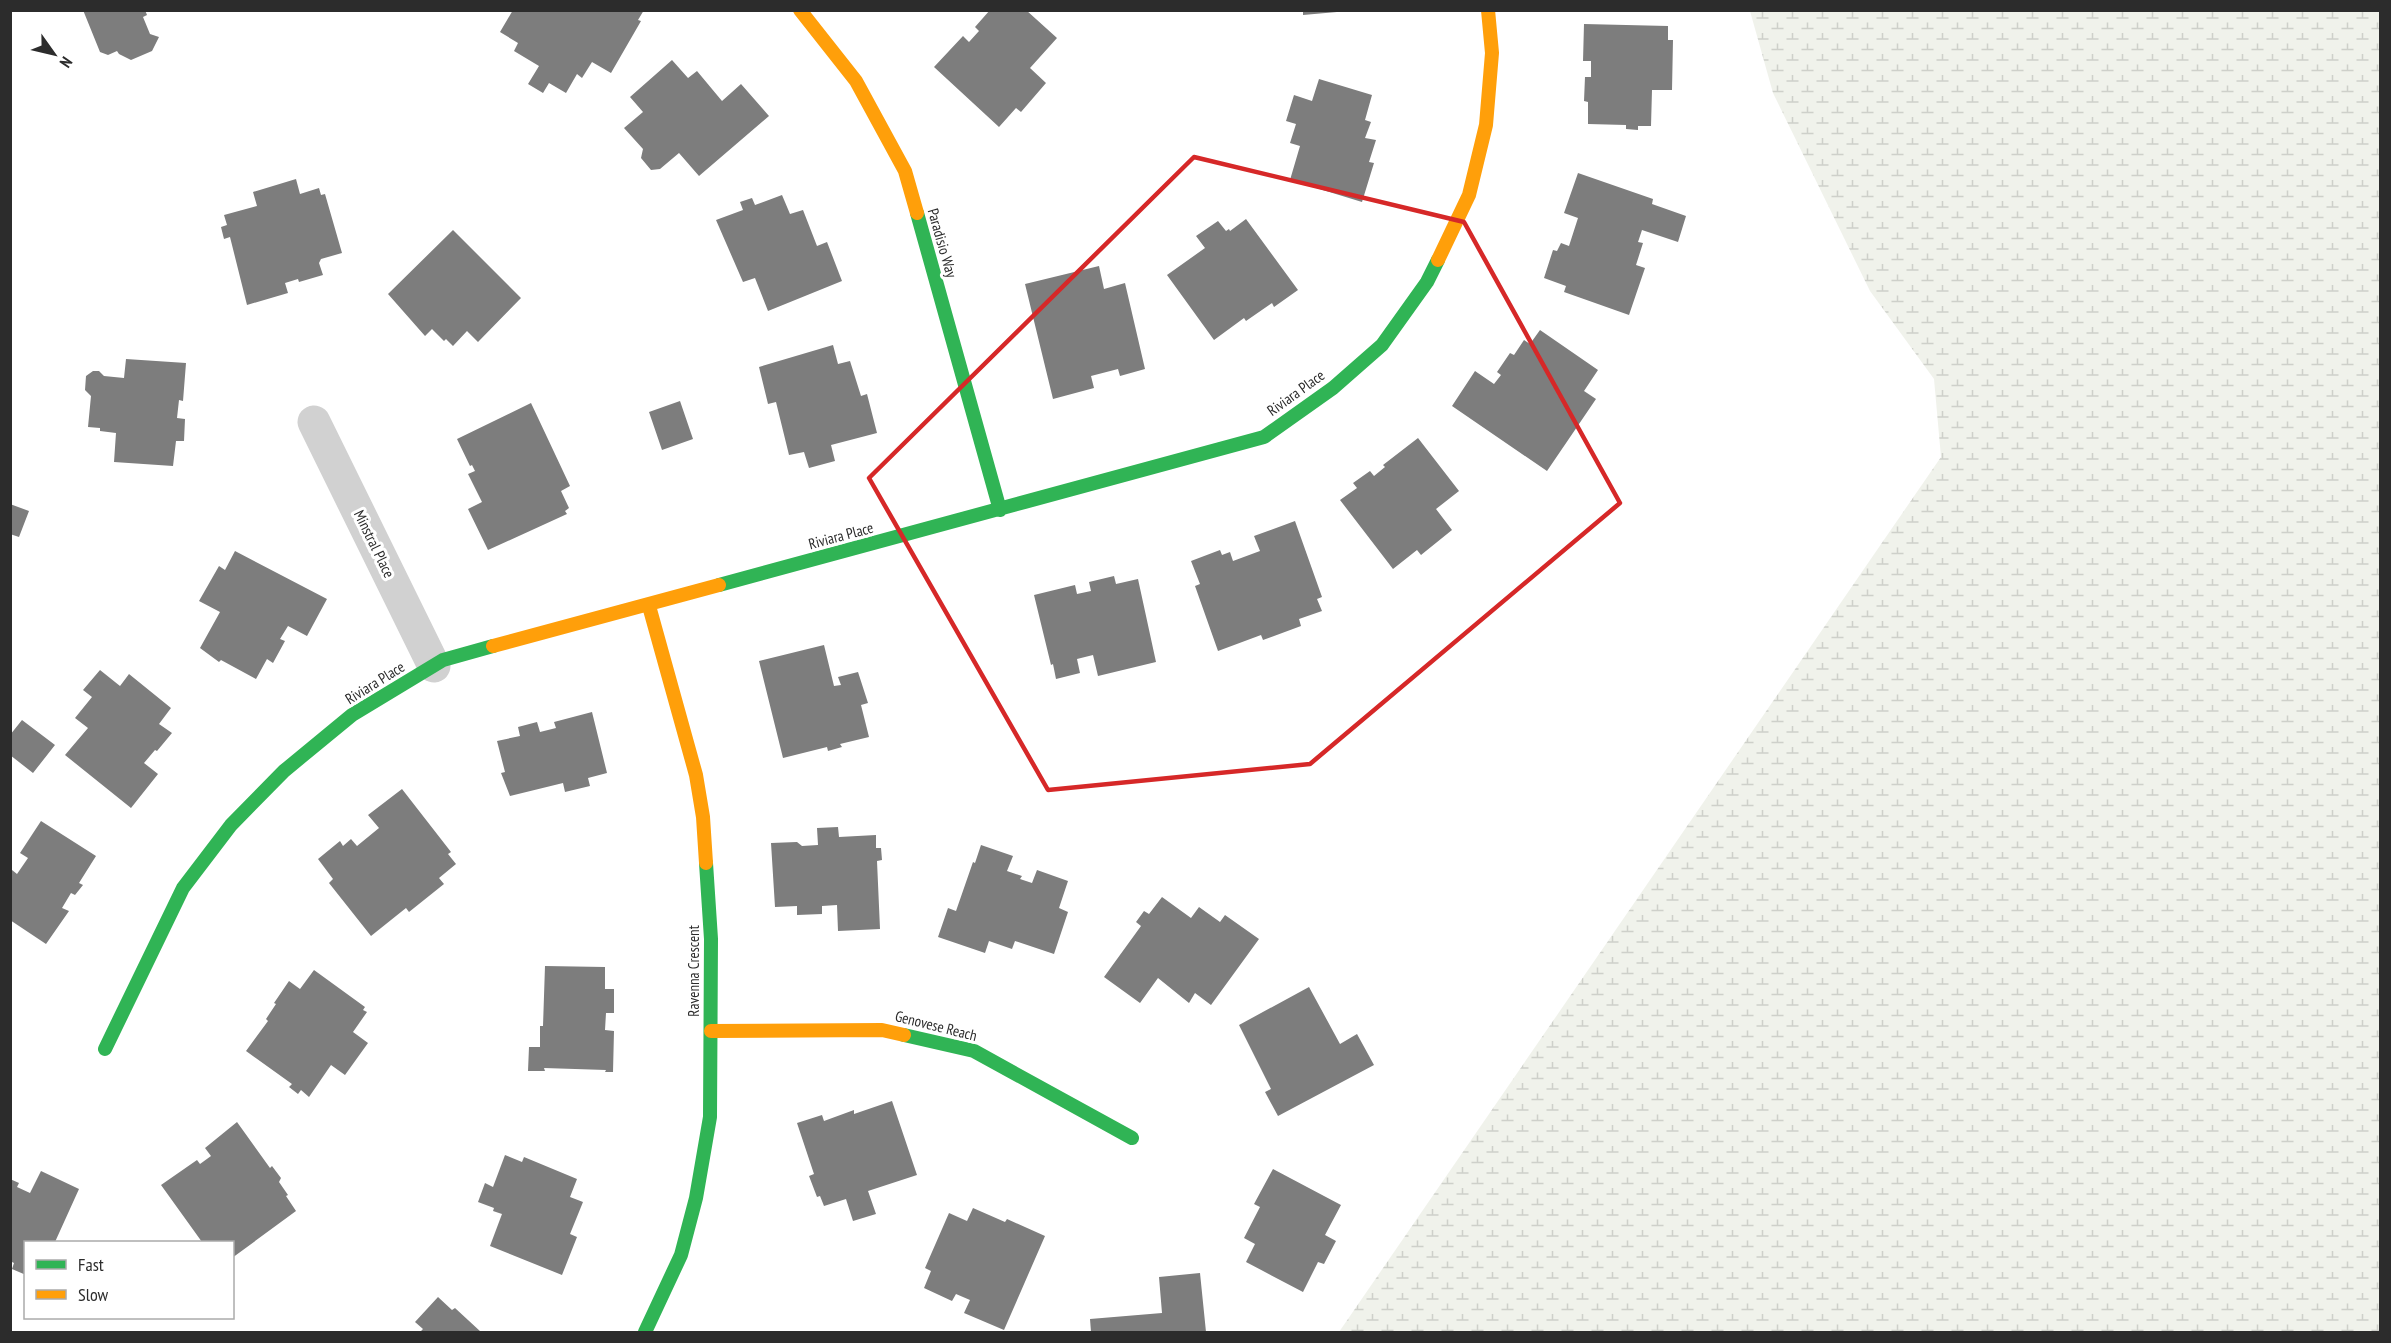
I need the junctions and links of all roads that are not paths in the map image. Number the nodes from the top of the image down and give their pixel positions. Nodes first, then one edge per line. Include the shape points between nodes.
1 (800, 10) edge
2 (1488, 10) edge
3 (314, 422) dead end
4 (1000, 510) junction
5 (650, 606) junction
6 (434, 666) junction
7 (711, 1030) junction
8 (105, 1049) dead end
9 (1132, 1138) dead end
10 (645, 1332) edge

1 - 4 street, Paradisio Way via 856,81 905,171
2 - 4 street, Riviara Place via 1492,53 1486,125 1469,195 1427,282 1382,345 1333,388 1264,437
3 - 6 street, Minstral Place
4 - 5 street, Riviara Place
5 - 6 street, Riviara Place via 442,660
5 - 7 street, Ravenna Crescent via 696,775 703,817 711,939
6 - 8 street, Riviara Place via 352,715 284,771 231,825 183,888
7 - 9 street, Genovese Reach via 882,1030 974,1051
7 - 10 street, Ravenna Crescent via 710,1117 696,1198 681,1256

